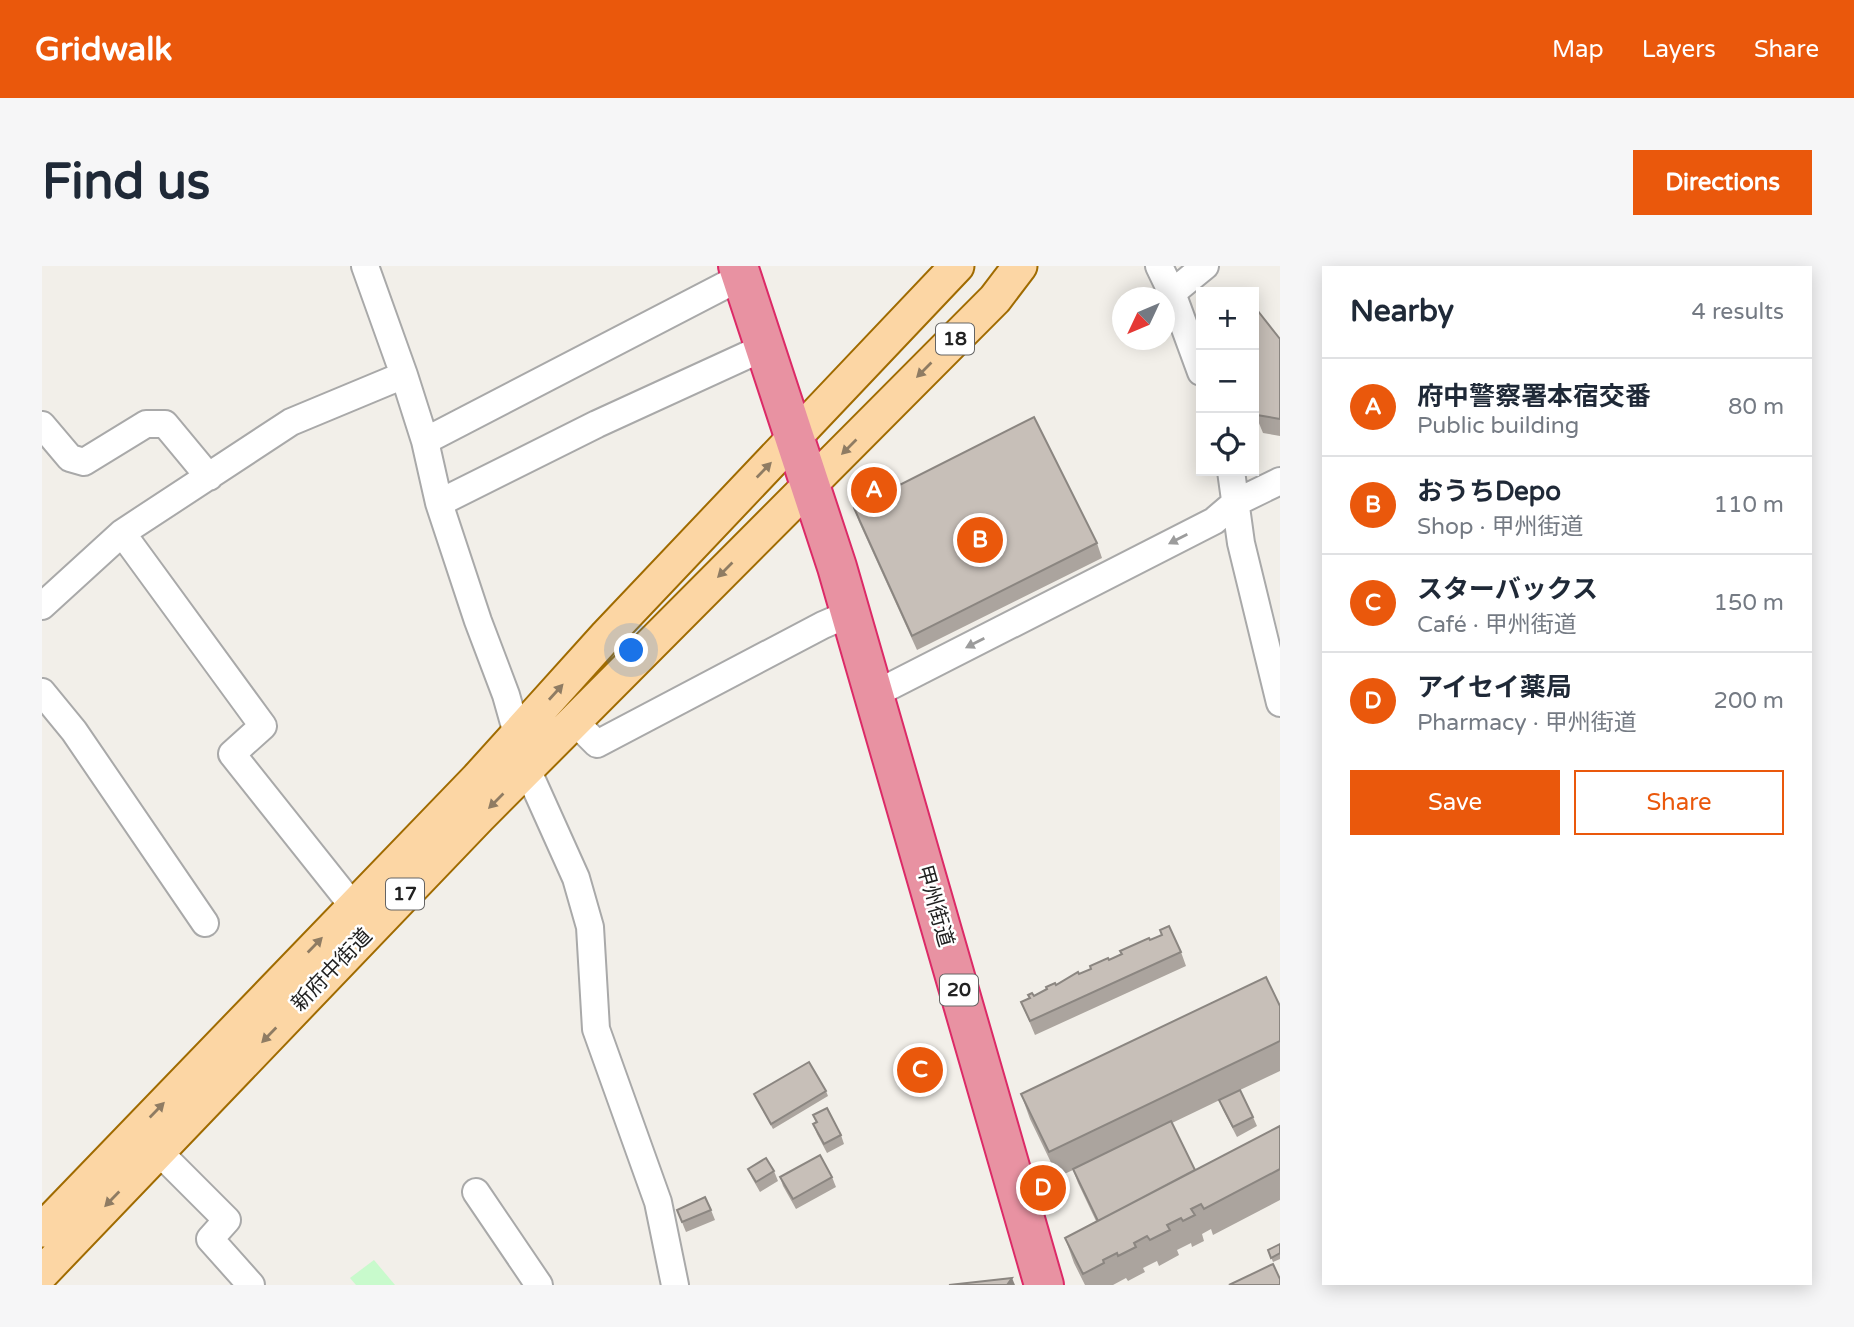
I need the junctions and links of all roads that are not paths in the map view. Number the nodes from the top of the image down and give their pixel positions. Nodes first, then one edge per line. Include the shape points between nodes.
1 (365, 266) edge
2 (957, 266) edge
3 (1020, 266) edge
4 (1159, 266) edge
5 (1205, 266) edge
6 (740, 272) edge
7 (1169, 287) edge
8 (1175, 291) edge
9 (1175, 301) edge
10 (767, 352) junction
11 (1196, 358) edge
12 (404, 375) junction
13 (42, 425) edge
14 (794, 438) junction
15 (425, 441) junction
16 (1232, 476) edge
17 (209, 477) junction
18 (1280, 481) edge
19 (811, 485) junction
20 (439, 502) junction
21 (1235, 503) junction
22 (122, 533) junction
23 (42, 606) edge
24 (851, 613) junction
25 (42, 692) edge
26 (874, 694) junction
27 (1280, 703) edge
28 (575, 721) junction
29 (517, 734) junction
30 (527, 769) junction
31 (353, 906) junction
32 (205, 923) dead end
33 (158, 1151) junction
34 (476, 1192) dead end
35 (45, 1221) edge
36 (42, 1273) edge
37 (251, 1285) edge
38 (539, 1285) edge
39 (675, 1285) edge
40 (1044, 1285) edge

1 - 12 street
2 - 14 main road, 18
3 -> 19 main road, 18 via 995,299
4 - 7 street
5 - 8 street
6 - 10 highway, 20
6 - 15 street
9 - 11 street
10 - 14 highway, 20
10 - 20 street via 597,424
12 - 15 street
12 - 17 street via 291,422
13 - 17 street via 70,458 84,462 146,424 165,424
14 - 19 highway, 20
29 -> 14 main road, 新府中街道 / 17
15 - 20 street
16 - 21 street
17 - 22 street
18 - 21 street
19 - 24 highway, 甲州街道 / 20
19 -> 28 main road, 新府中街道 / 17
20 - 29 street
21 -> 26 street via 1214,521
21 - 27 street
22 - 23 street
22 - 31 street via 263,726 232,754
24 - 26 highway, 甲州街道 / 20
24 - 28 street via 597,744
25 - 32 street via 74,731
26 - 40 highway, 甲州街道 / 20
28 - 30 main road, 新府中街道 / 17
29 - 30 street
29 - 31 main road, 新府中街道 / 17
30 -> 33 main road, 新府中街道 / 17
30 - 39 street via 576,878 590,927 596,1029 658,1202
35 -> 31 main road, 新府中街道 / 17
33 -> 36 main road, 新府中街道 / 17
33 - 37 street via 227,1220 210,1239
34 - 38 street

